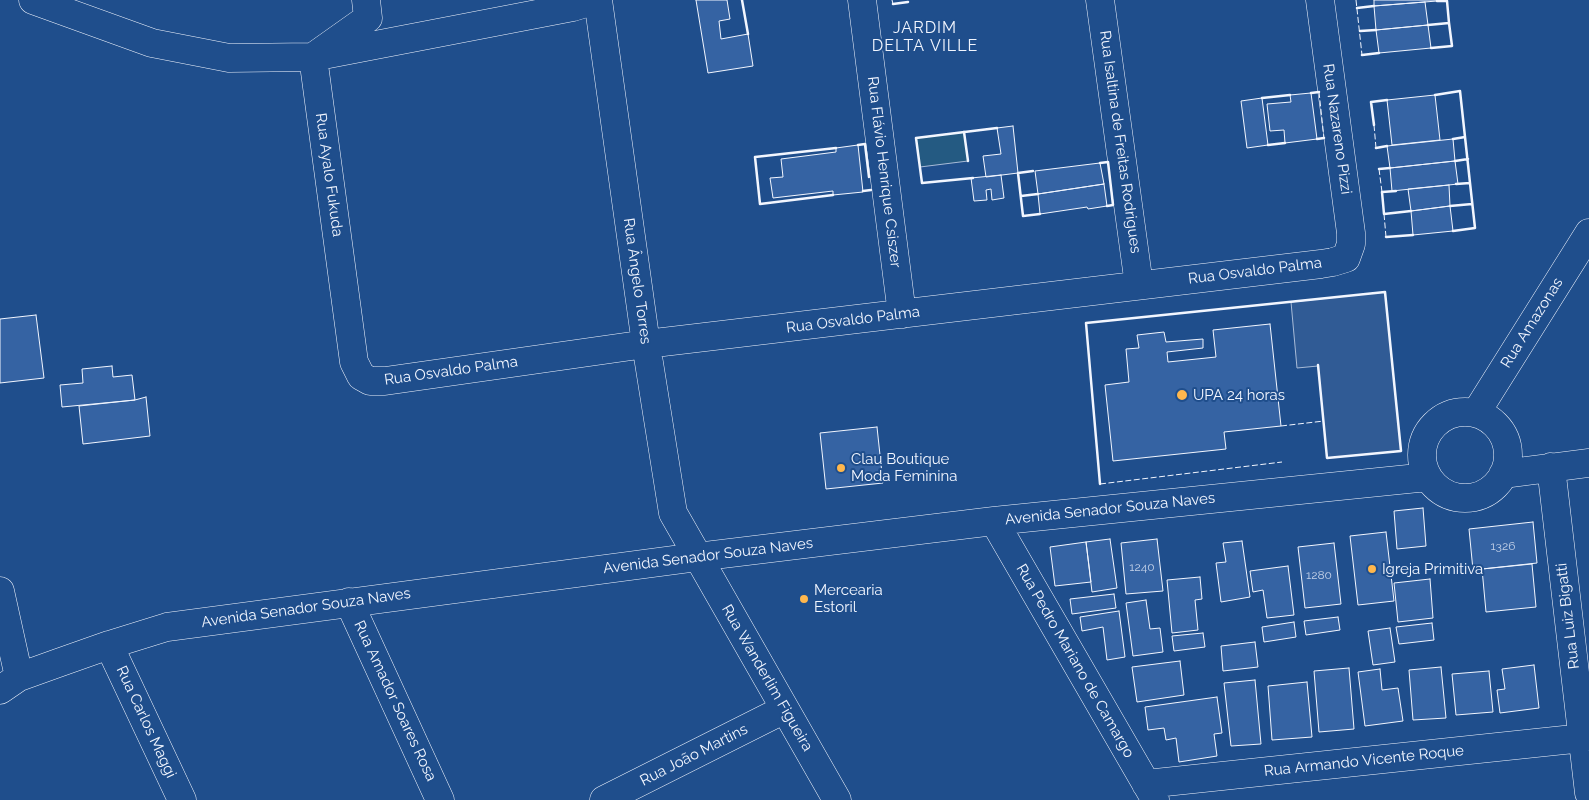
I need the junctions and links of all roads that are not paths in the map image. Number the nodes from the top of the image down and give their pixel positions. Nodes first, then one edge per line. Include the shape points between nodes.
1 (32, 0) edge
2 (366, 0) edge
3 (597, 0) edge
4 (862, 0) edge
5 (1100, 0) edge
6 (1320, 0) edge
7 (313, 57) junction
8 (1589, 233) edge
9 (1346, 258) joint
10 (1139, 285) junction
11 (902, 314) junction
12 (646, 344) junction
13 (361, 376) joint
14 (1476, 413) junction
15 (1589, 463) edge
16 (1551, 468) junction
17 (1503, 474) junction
18 (1428, 477) junction
19 (994, 521) junction
20 (697, 557) junction
21 (0, 592) edge
22 (349, 602) junction
23 (109, 645) junction
24 (10, 684) edge
25 (785, 709) junction
26 (1583, 738) junction
27 (1151, 792) edge
28 (1589, 793) edge
29 (182, 800) edge
30 (440, 800) edge
31 (604, 800) edge
32 (837, 800) edge

1 - 7 street via 152,43 192,52 229,58
2 - 7 street via 368,18
3 - 7 street
3 - 12 street, Rua Ângelo Torres
4 - 11 street, Rua Flávio Henrique Csiszer
5 - 10 street, Rua Isaltina de Freitas Rodrigues
6 - 9 street, Rua Nazareno Pizzi via 1351,233
7 - 13 street, Rua Ayalo Fukuda via 354,362
8 - 14 street, Rua Amazonas
9 - 10 street, Rua Osvaldo Palma via 1322,264
10 - 11 street, Rua Osvaldo Palma
11 - 12 street, Rua Osvaldo Palma
12 - 13 street, Rua Osvaldo Palma via 385,381 370,381
12 - 20 street, Rua Ângelo Torres via 673,513
14 - 17 street via 1497,426 1504,437 1507,462
14 - 18 street via 1461,412 1448,416 1431,429 1422,449
15 - 16 street
16 - 17 street
16 - 26 street, Rua Luiz Bigatti
17 - 18 street via 1482,495 1461,498 1442,492
18 - 19 street, Avenida Senador Souza Naves
19 - 20 street, Avenida Senador Souza Naves
19 - 27 street, Rua Pedro Mariano de Camargo
20 - 22 street, Avenida Senador Souza Naves
20 - 25 street, Rua Wanderlim Figueira
21 - 24 street
22 - 23 street, Avenida Senador Souza Naves via 167,627
22 - 30 street, Rua Amador Soares Rosa
23 - 24 street, Avenida Senador Souza Naves
23 - 29 street, Rua Carlos Maggi
25 - 31 street, Rua João Martins
25 - 32 street, Rua Wanderlim Figueira
26 - 27 street, Rua Armando Vicente Roque
26 - 28 street, Rua Luiz Bigatti

